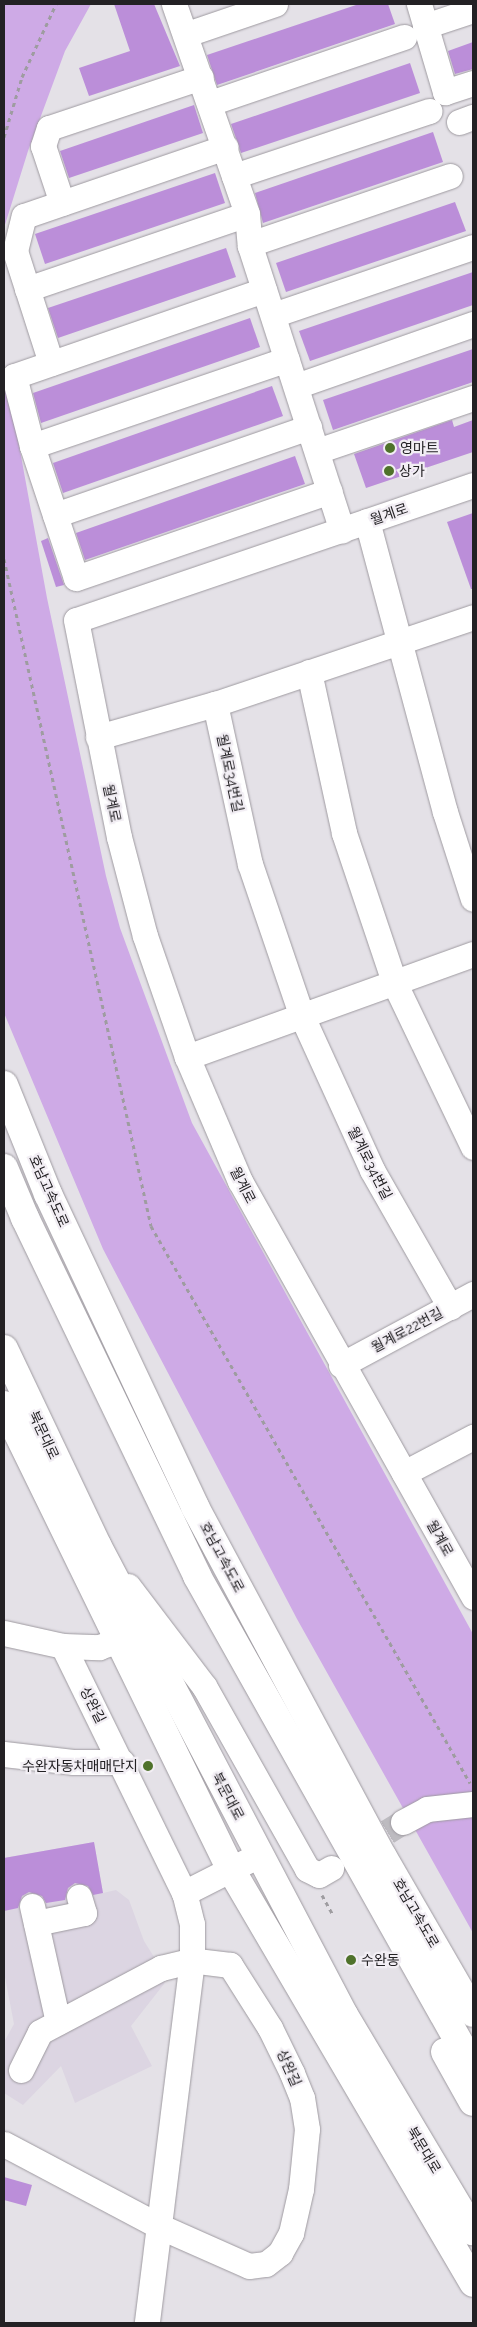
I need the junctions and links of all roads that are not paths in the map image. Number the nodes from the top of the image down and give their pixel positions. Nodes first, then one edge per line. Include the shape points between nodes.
1 (174, 4) edge
2 (275, 4) edge
3 (473, 10) edge
4 (422, 15) edge
5 (186, 34) junction
6 (404, 37) dead end
7 (201, 77) junction
8 (473, 83) edge
9 (210, 103) junction
10 (429, 111) dead end
11 (225, 147) junction
12 (234, 176) junction
13 (450, 176) dead end
14 (62, 203) junction
15 (247, 214) junction
16 (250, 244) junction
17 (473, 247) edge
18 (27, 289) junction
19 (264, 290) junction
20 (273, 316) junction
21 (473, 324) edge
22 (287, 359) junction
23 (51, 363) junction
24 (296, 386) junction
25 (473, 398) edge
26 (309, 427) junction
27 (32, 446) junction
28 (316, 451) junction
29 (473, 485) edge
30 (330, 491) junction
31 (55, 515) junction
32 (367, 521) junction
33 (342, 530) junction
34 (473, 617) edge
35 (401, 641) junction
36 (310, 672) junction
37 (215, 704) junction
38 (98, 737) junction
39 (473, 899) edge
40 (473, 954) edge
41 (394, 982) junction
42 (301, 1014) junction
43 (187, 1057) junction
44 (4, 1086) edge
45 (473, 1147) edge
46 (4, 1168) edge
47 (473, 1294) edge
48 (450, 1307) junction
49 (4, 1349) edge
50 (341, 1365) junction
51 (4, 1405) edge
52 (473, 1437) edge
53 (404, 1473) junction
54 (97, 1545) junction
55 (473, 1597) edge
56 (4, 1633) edge
57 (119, 1640) junction
58 (63, 1646) junction
59 (4, 1754) edge
60 (122, 1762) junction
61 (473, 1796) edge
62 (403, 1822) tunnel mouth
63 (259, 1855) junction
64 (230, 1868) junction
65 (331, 1868) dead end
66 (360, 1872) junction
67 (184, 1893) junction
68 (66, 1905) dead end
69 (192, 1960) junction
70 (473, 2013) edge
71 (58, 2022) junction
72 (473, 2068) edge
73 (21, 2070) dead end
74 (473, 2102) edge
75 (4, 2144) edge
76 (161, 2227) junction
77 (473, 2231) edge
78 (473, 2283) edge
79 (147, 2323) edge

1 - 5 street
2 - 5 street
3 - 4 street
4 - 8 street via 445,92
5 - 7 street
6 - 9 street
7 - 9 street
7 - 14 street via 49,128 43,146
9 - 11 street
10 - 12 street
11 - 12 street
11 - 14 street
12 - 15 street
13 - 16 street
14 - 18 street via 24,216 15,251
15 - 16 street
15 - 18 street
16 - 19 street
17 - 20 street
18 - 23 street
19 - 20 street
19 - 23 street
20 - 22 street
21 - 24 street
22 - 24 street
22 - 27 street
23 - 27 street via 14,376
24 - 26 street
25 - 28 street
26 - 28 street
26 - 31 street
27 - 31 street
28 - 30 street
29 - 32 street, 월계로
30 - 31 street via 76,578
30 - 33 street
32 - 33 street, 월계로
32 - 35 street
33 - 38 street, 월계로 via 76,620
34 - 35 street
35 - 36 street
35 - 39 street via 445,812
36 - 37 street
36 - 41 street via 344,833
37 - 38 street
37 - 42 street, 월계로34번길 via 250,864
38 - 43 street, 월계로 via 119,837 145,936
40 - 41 street
41 - 42 street
41 - 45 street
42 - 43 street
42 - 48 street, 월계로34번길 via 372,1170
43 - 50 street, 월계로 via 240,1181
44 - 70 main road, 호남고속도로 via 48,1194 195,1507 383,1857
46 - 66 main road, 호남고속도로 via 24,1218 197,1576
47 - 48 street, 월계로22번길
48 - 50 street, 월계로22번길
49 - 54 main road, 북문대로
50 - 53 street, 월계로
51 - 57 main road, 북문대로
52 - 53 street
53 - 55 street, 월계로
54 - 63 main road, 북문대로
54 - 65 street via 204,1686 307,1869 319,1875
56 - 58 street
57 - 58 street via 99,1646
57 - 64 main road, 북문대로
58 - 60 street, 상완길
59 - 60 street via 73,1762
60 - 67 street, 상완길
61 - 62 street via 426,1809
63 - 64 street
63 - 77 main road, 북문대로 via 344,2015
64 - 67 street
64 - 78 main road, 북문대로
66 - 72 main road, 호남고속도로
66 - 74 main road via 414,1996
67 - 69 street, 상완길 via 192,1924
68 - 71 street via 34,1915
69 - 71 street via 160,1968
69 - 76 street
69 - 76 street, 상완길 via 230,1965 270,2028 292,2073 302,2098 307,2129 301,2190 291,2233 280,2252 266,2264 249,2266 233,2261
71 - 73 street via 40,2032
75 - 76 street, 상완길
76 - 79 street

